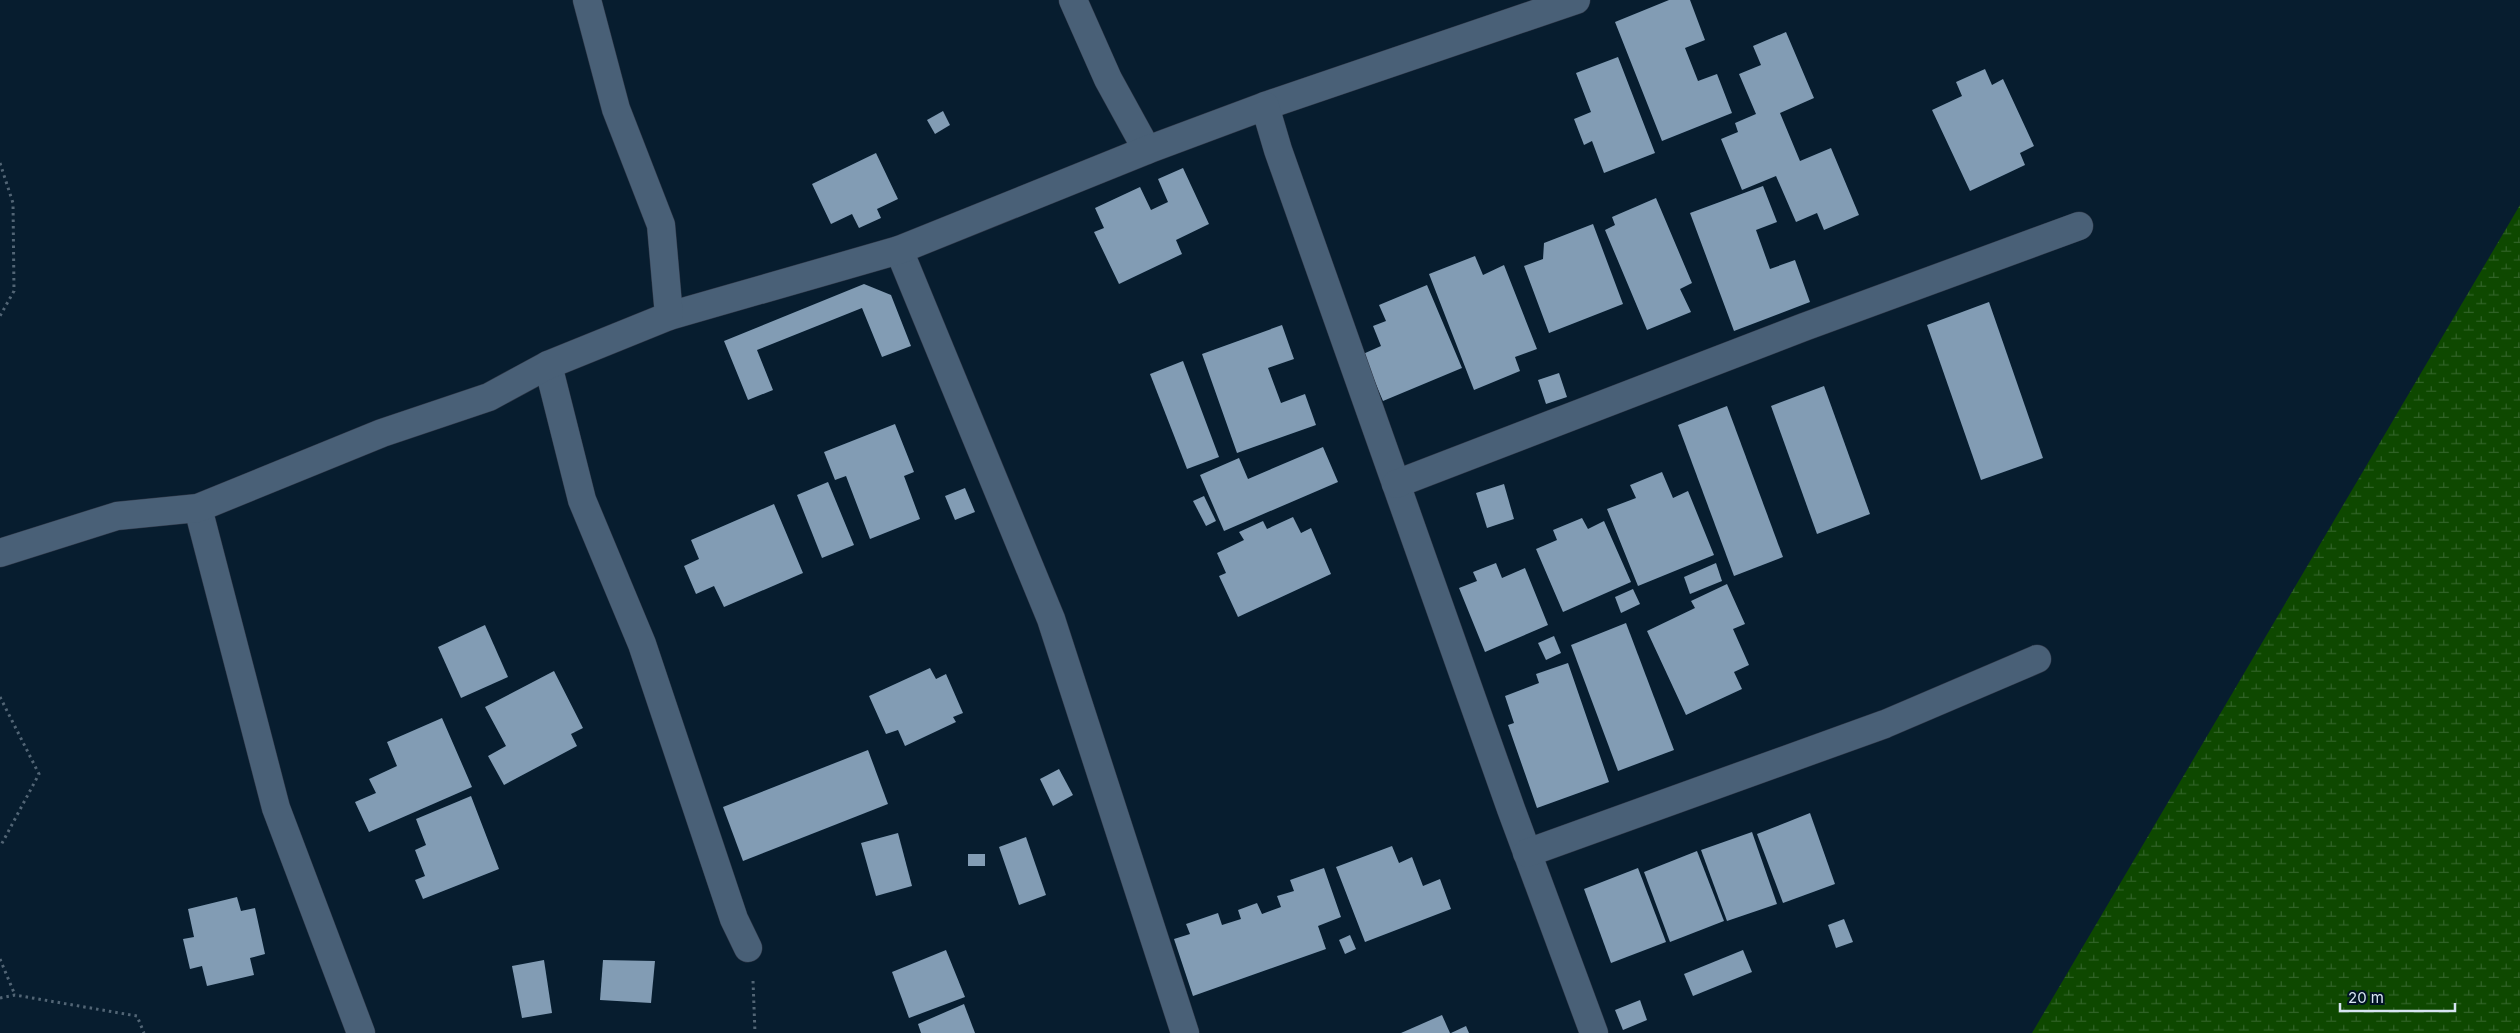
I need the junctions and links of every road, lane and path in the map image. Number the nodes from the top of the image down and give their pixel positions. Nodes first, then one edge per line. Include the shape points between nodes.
1 (587, 0) edge
2 (1073, 0) edge
3 (1576, 0) edge
4 (1265, 106) junction
5 (1147, 150) junction
6 (0, 163) edge
7 (2079, 226) dead end
8 (899, 250) junction
9 (0, 316) edge
10 (669, 316) junction
11 (548, 365) junction
12 (1396, 484) junction
13 (198, 508) junction
14 (0, 553) edge
15 (2037, 659) dead end
16 (0, 697) edge
17 (0, 847) edge
18 (1527, 853) junction
19 (748, 948) joint
20 (0, 959) edge
21 (16, 995) junction
22 (0, 998) edge
23 (144, 1033) edge
24 (361, 1033) edge
25 (755, 1033) edge
26 (1185, 1033) edge
27 (1594, 1033) edge

1 - 10 street via 616,109 661,225
2 - 5 street via 1108,79
3 - 4 street
4 - 5 street
4 - 12 street
5 - 8 street
6 - 9 path via 13,203 14,291
7 - 12 street via 1804,327
8 - 10 street
8 - 26 street via 1051,619
10 - 11 street
11 - 13 street via 489,397 382,433
11 - 19 street via 582,500 642,644 734,919
12 - 18 street
13 - 14 street via 117,516
13 - 24 street via 276,808
15 - 18 street via 1885,724
16 - 17 path via 38,774
18 - 27 street
19 - 25 path via 754,986
20 - 21 path
21 - 22 path
21 - 23 path via 136,1016

